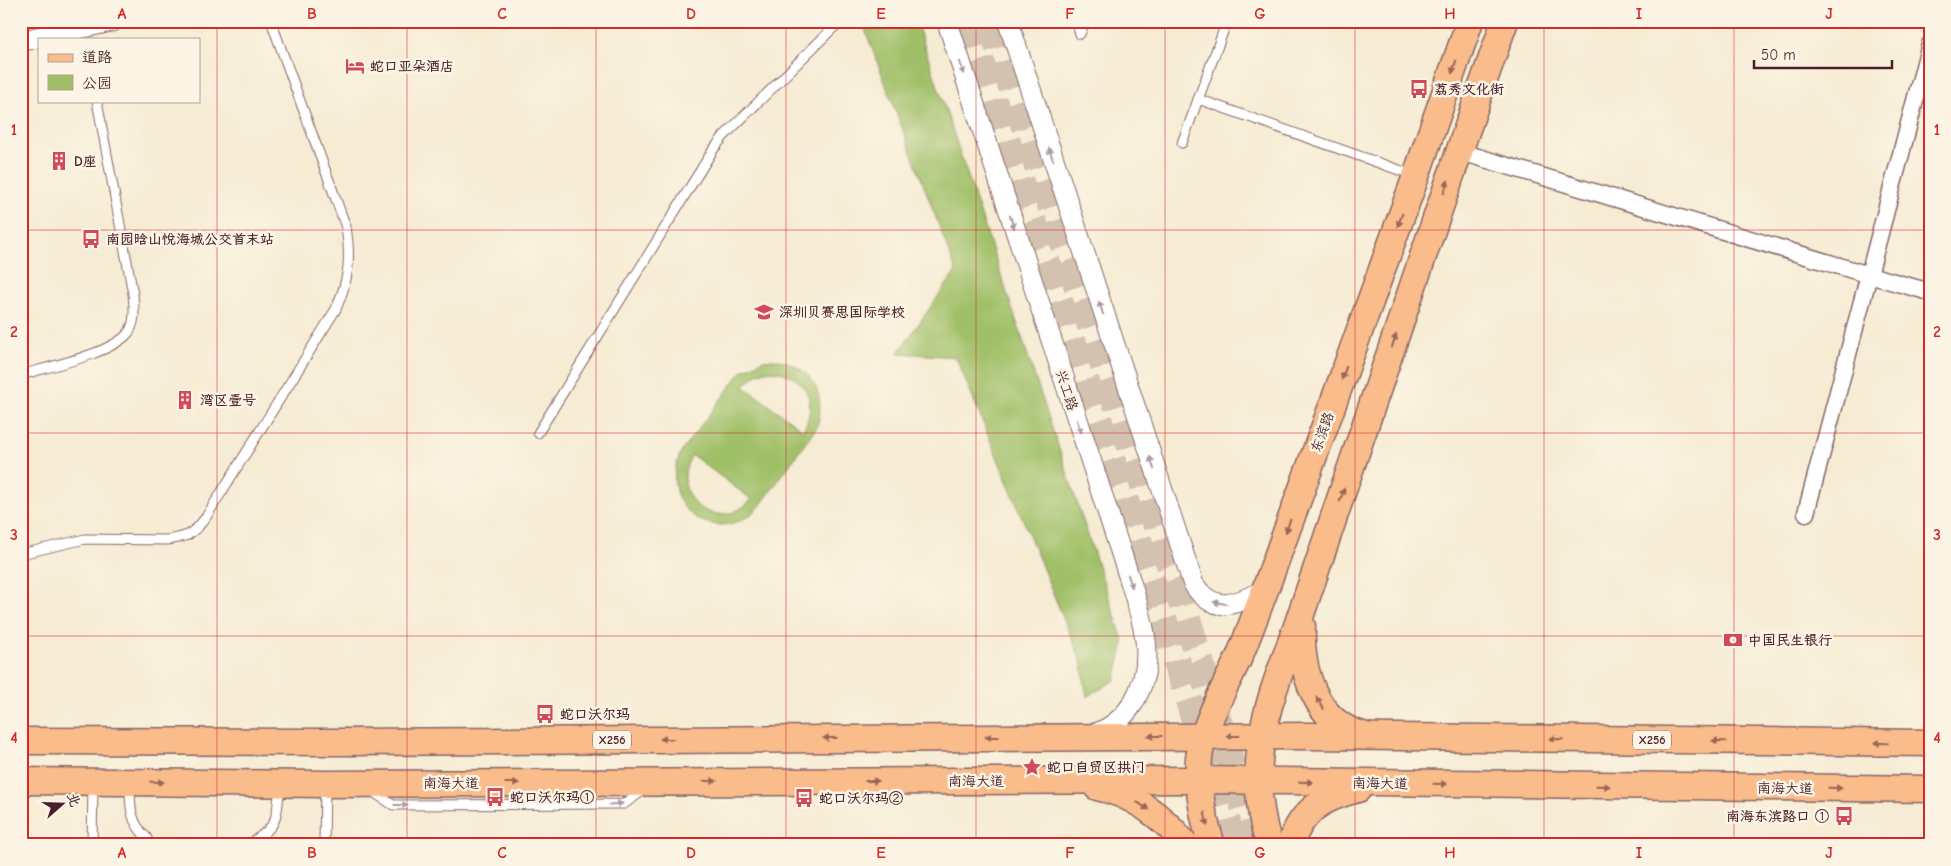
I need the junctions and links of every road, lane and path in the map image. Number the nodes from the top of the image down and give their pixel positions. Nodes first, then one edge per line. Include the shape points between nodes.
1 (112, 21) edge
2 (271, 21) edge
3 (843, 21) edge
4 (947, 21) edge
5 (1008, 21) edge
6 (1076, 21) edge
7 (1085, 21) edge
8 (1227, 21) edge
9 (1470, 21) edge
10 (1505, 21) edge
11 (84, 33) edge
12 (49, 38) edge
13 (38, 40) edge
14 (21, 42) edge
15 (1930, 44) edge
16 (1198, 99) junction
17 (97, 102) edge
18 (1182, 143) dead end
19 (1458, 151) junction
20 (1416, 176) junction
21 (1869, 276) junction
22 (1930, 292) edge
23 (21, 374) edge
24 (538, 433) dead end
25 (1806, 513) dead end
26 (21, 554) edge
27 (1265, 590) junction
28 (1309, 591) junction
29 (1085, 736) junction
30 (1204, 736) junction
31 (1262, 736) junction
32 (1374, 738) junction
33 (21, 741) edge
34 (1930, 743) edge
35 (1064, 780) junction
36 (1199, 780) junction
37 (1258, 780) junction
38 (21, 781) edge
39 (93, 782) junction
40 (130, 782) junction
41 (280, 784) junction
42 (324, 784) junction
43 (1391, 784) junction
44 (1930, 790) edge
45 (148, 838) dead end
46 (255, 840) dead end
47 (92, 845) edge
48 (324, 845) edge
49 (1186, 845) edge
50 (1212, 845) edge
51 (1269, 845) edge
52 (1290, 845) edge

1 - 11 street
2 - 26 lane via 346,227 350,250 348,273 336,309 206,517 188,535 167,540 85,540
3 - 24 lane via 714,150
4 -> 29 street, 兴工路 via 1145,634 1148,656 1138,695 1112,726
27 -> 5 street via 1224,605 1204,598 1193,583
6 - 7 lane via 1080,34
8 - 16 lane
9 -> 20 main road, 东滨路
10 - 19 main road
11 - 12 street
13 - 14 street
15 - 21 street
16 - 18 lane
16 - 20 lane
17 - 23 lane via 133,294 134,315 130,330 122,340 105,349
19 - 21 street
28 -> 19 main road
20 -> 27 main road, 东滨路
21 - 22 street
21 - 25 street
27 - 30 main road, 东滨路
28 - 31 main road via 1278,678
32 -> 28 main road via 1356,733 1327,714 1308,681 1302,654 1302,627
30 -> 29 main road, X256
29 -> 33 main road, X256 via 343,742
31 -> 30 main road, X256
30 - 36 main road, 东滨路
31 - 32 main road, X256
31 - 37 main road
34 -> 32 main road, X256
35 - 36 main road, 南海大道
42 -> 35 main road, 南海大道
35 -> 49 main road via 1110,789 1134,800 1157,816
36 - 37 main road, 南海大道
36 -> 50 main road, 东滨路
37 -> 43 main road, 南海大道
37 - 51 main road via 1260,810
38 - 39 main road, 南海大道
39 - 40 main road, 南海大道
39 - 47 lane
40 -> 41 main road, 南海大道
40 - 45 lane via 132,818 138,830
41 - 42 main road, 南海大道
41 - 46 lane via 275,821
42 - 48 lane
43 -> 44 main road, 南海大道
43 - 52 main road via 1360,788 1328,798 1302,818

